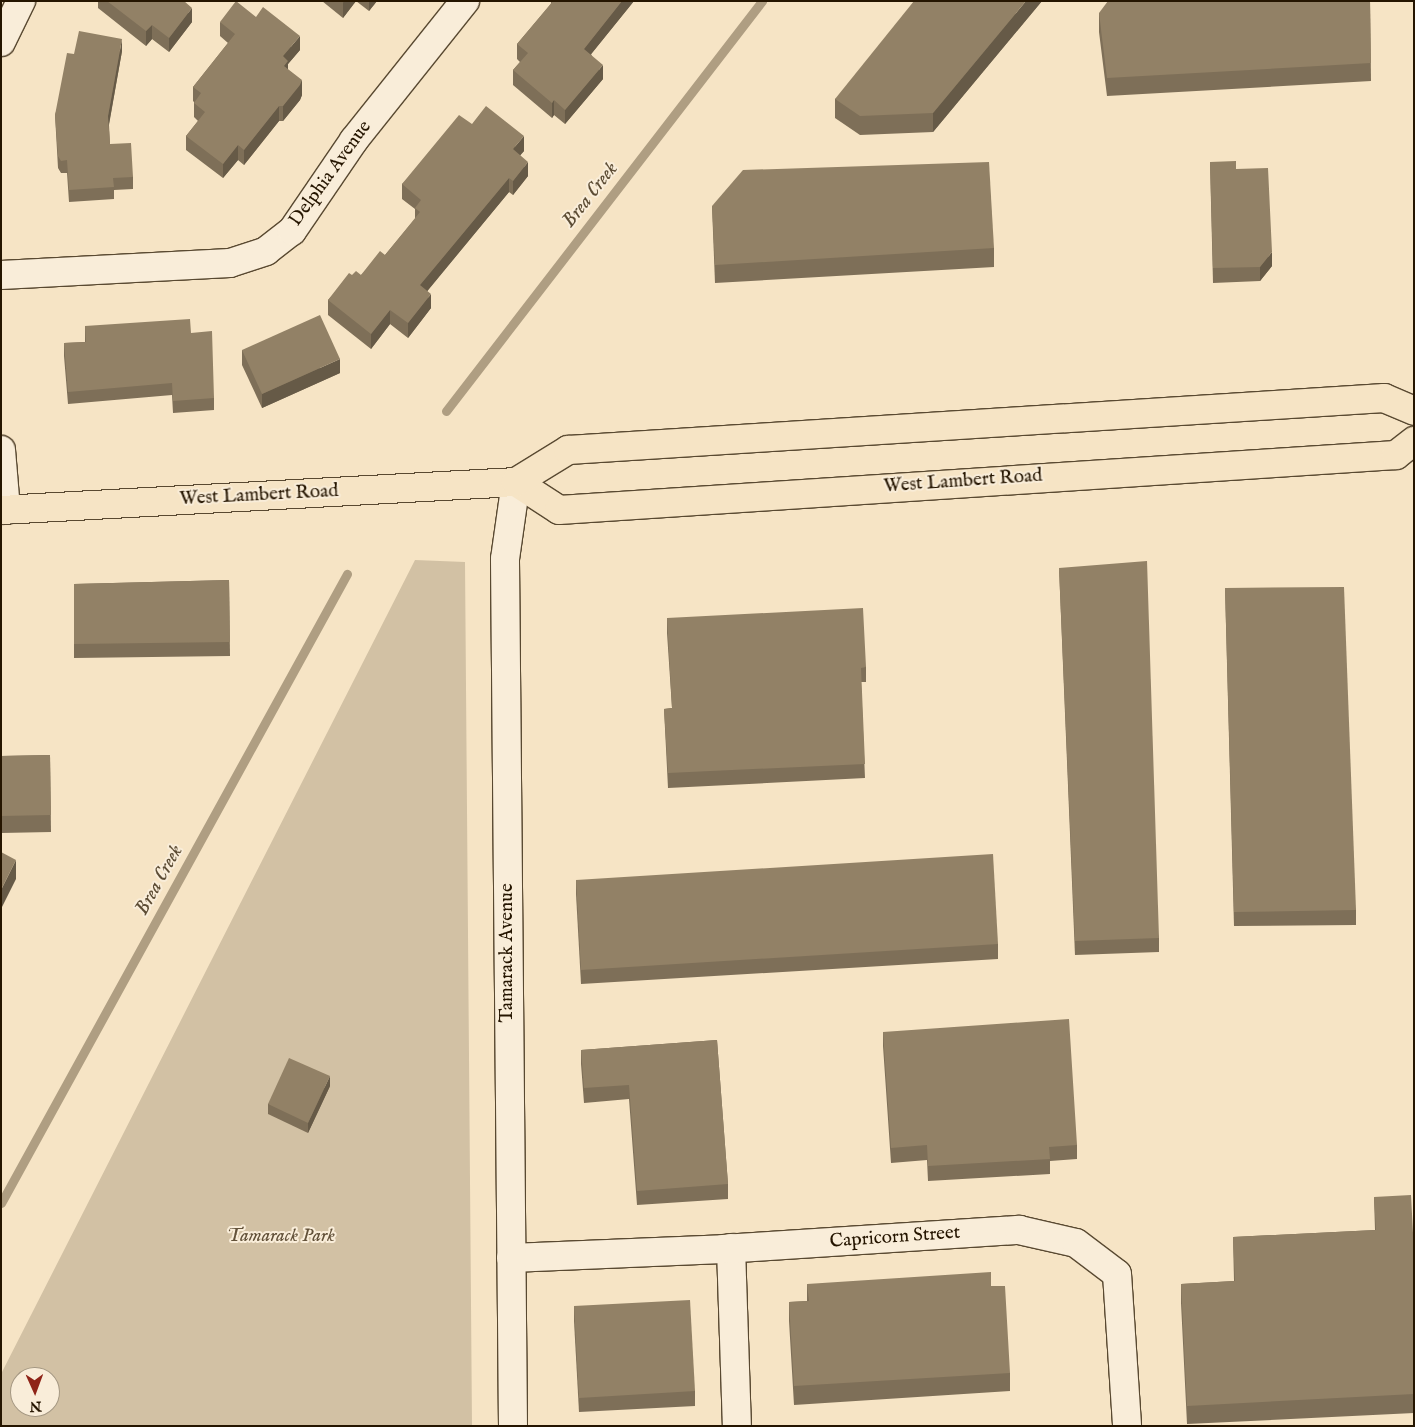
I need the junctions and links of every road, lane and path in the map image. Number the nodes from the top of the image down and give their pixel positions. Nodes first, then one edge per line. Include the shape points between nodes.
1 (21, 1) edge
2 (465, 1) edge
3 (1, 42) edge
4 (1, 275) edge
5 (1414, 411) edge
6 (1414, 440) edge
7 (1, 450) edge
8 (516, 482) junction
9 (3, 510) edge
10 (732, 1248) junction
11 (511, 1258) junction
12 (513, 1426) edge
13 (737, 1426) edge
14 (1127, 1426) edge

1 - 3 street
2 - 4 street, Delphia Avenue via 354,140 292,231 266,251 230,263
5 - 8 main road, West Lambert Road via 1384,398 568,450
6 - 8 main road, West Lambert Road via 1396,455 559,510
7 - 9 street
8 - 9 main road, West Lambert Road
8 - 11 street, Tamarack Avenue via 505,560
10 - 11 street, Capricorn Street
10 - 13 street
10 - 14 street, Capricorn Street via 1019,1230 1076,1243 1117,1274
11 - 12 street, Tamarack Avenue

